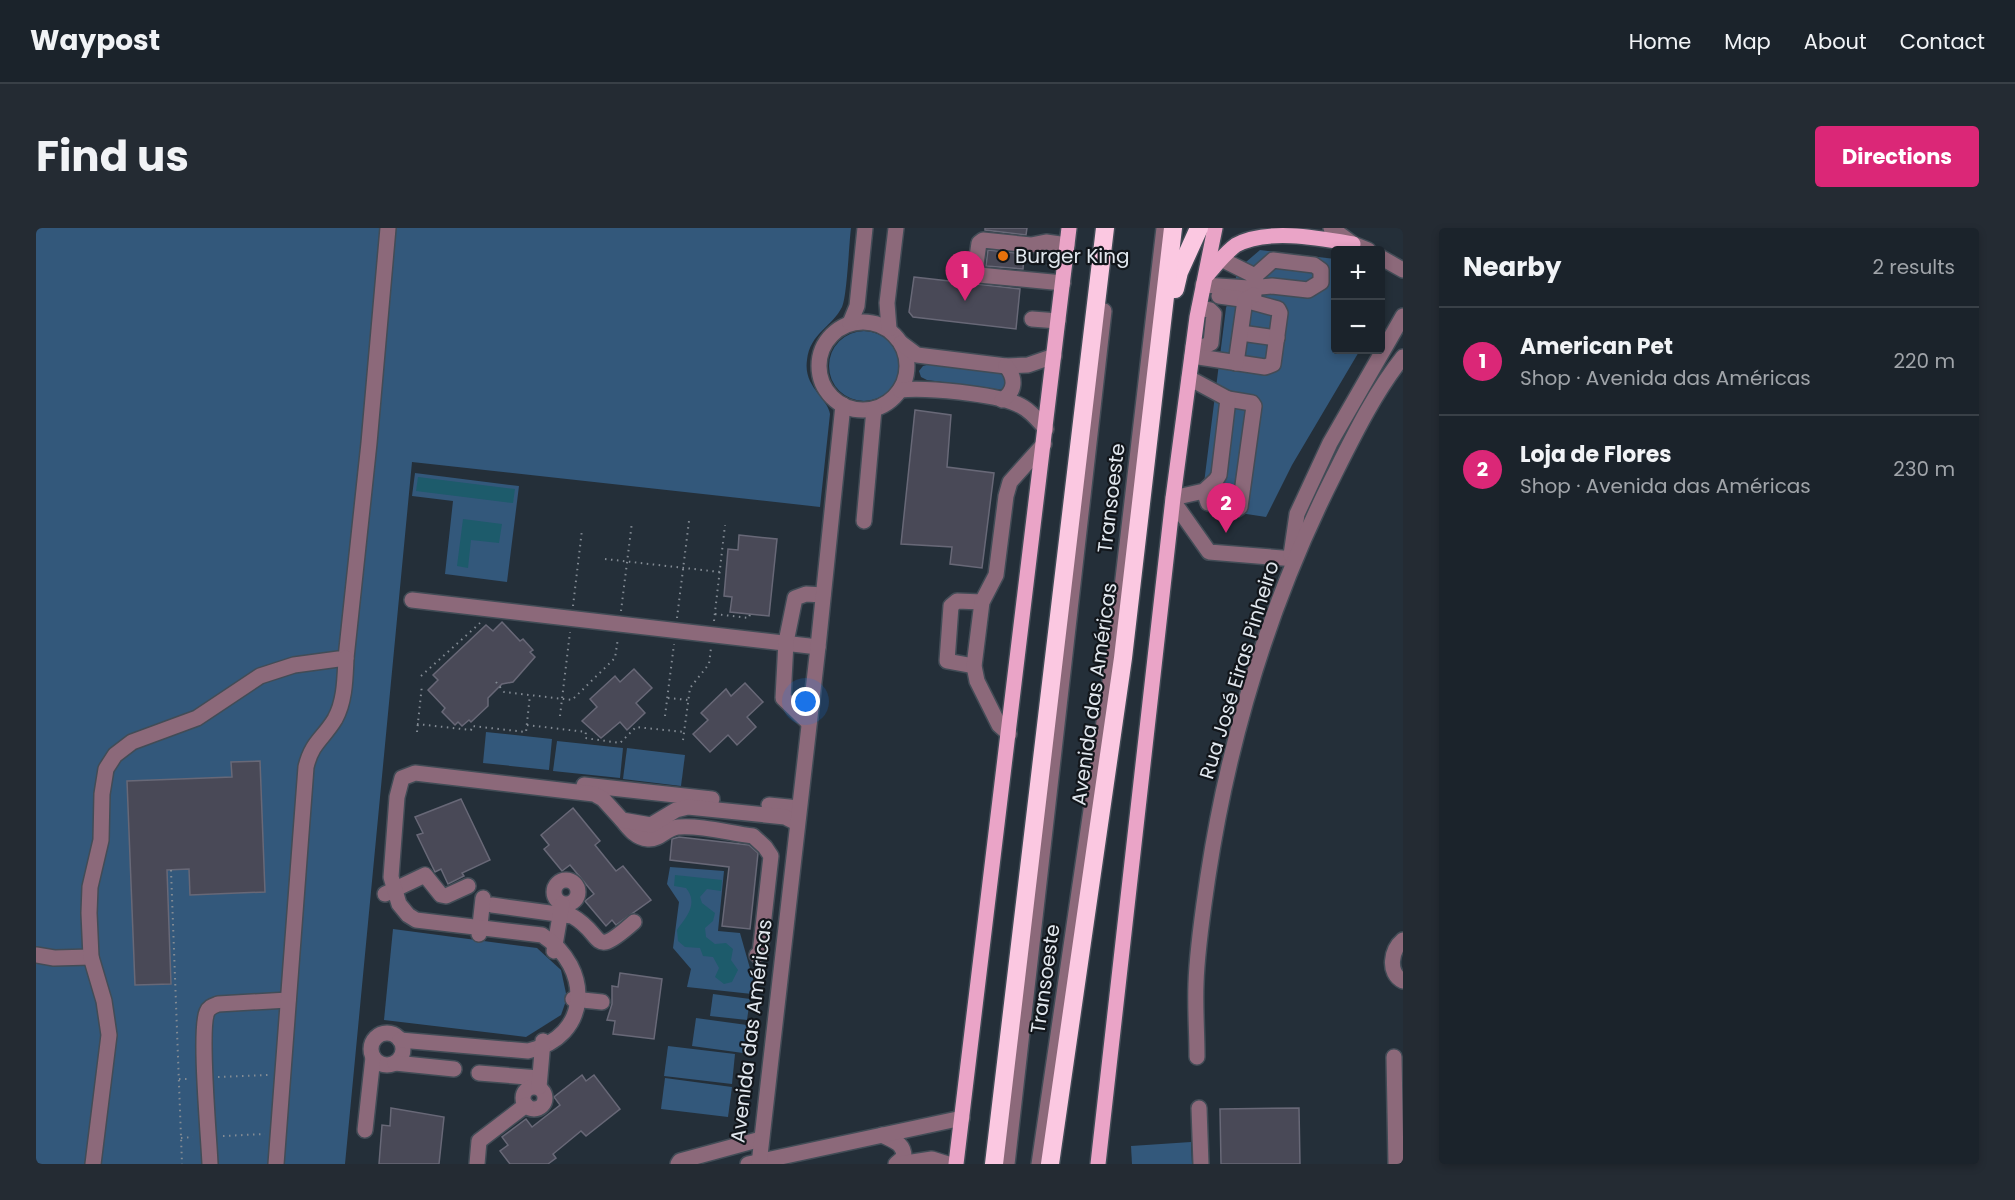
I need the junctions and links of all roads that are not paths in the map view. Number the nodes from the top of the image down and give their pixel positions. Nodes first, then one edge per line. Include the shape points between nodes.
1 (388, 228) edge
2 (865, 228) edge
3 (896, 228) edge
4 (1069, 228) edge
5 (1105, 228) edge
6 (1113, 228) edge
7 (1164, 228) edge
8 (1173, 228) edge
9 (1199, 228) edge
10 (1215, 228) edge
11 (1331, 228) edge
12 (1353, 244) junction
13 (1067, 245) junction
14 (1358, 246) edge
15 (1221, 259) junction
16 (1385, 260) edge
17 (1403, 270) edge
18 (1063, 283) junction
19 (1202, 291) junction
20 (1284, 297) dead end
21 (1245, 300) junction
22 (1403, 316) edge
23 (1032, 319) dead end
24 (1059, 321) junction
25 (850, 323) junction
26 (889, 329) junction
27 (1241, 333) junction
28 (1277, 338) junction
29 (901, 343) junction
30 (1192, 352) junction
31 (1159, 354) junction
32 (1054, 356) junction
33 (1403, 357) edge
34 (1236, 363) junction
35 (1006, 366) junction
36 (1189, 378) junction
37 (900, 390) junction
38 (1228, 399) junction
39 (1002, 400) junction
40 (843, 405) junction
41 (874, 409) junction
42 (1045, 436) junction
43 (1204, 491) junction
44 (1173, 499) junction
45 (864, 521) dead end
46 (1292, 558) junction
47 (823, 595) junction
48 (412, 600) dead end
49 (982, 602) junction
50 (786, 642) junction
51 (818, 647) junction
52 (346, 658) junction
53 (974, 666) junction
54 (809, 723) junction
55 (1009, 734) junction
56 (596, 787) junction
57 (690, 807) junction
58 (798, 816) junction
59 (622, 820) junction
60 (686, 827) junction
61 (468, 886) dead end
62 (390, 892) junction
63 (556, 907) junction
64 (634, 922) dead end
65 (479, 930) junction
66 (1403, 940) edge
67 (548, 943) junction
68 (36, 955) edge
69 (757, 955) dead end
70 (91, 957) junction
71 (1403, 981) edge
72 (576, 999) junction
73 (288, 1000) junction
74 (602, 1002) dead end
75 (393, 1036) junction
76 (535, 1047) junction
77 (373, 1057) junction
78 (1197, 1057) dead end
79 (1394, 1058) dead end
80 (395, 1063) junction
81 (454, 1069) dead end
82 (479, 1073) dead end
83 (534, 1081) junction
84 (525, 1100) junction
85 (1199, 1108) dead end
86 (962, 1118) junction
87 (365, 1130) dead end
88 (882, 1135) junction
89 (761, 1139) junction
90 (755, 1163) edge
91 (1048, 1163) edge
92 (93, 1164) edge
93 (210, 1164) edge
94 (276, 1164) edge
95 (477, 1164) edge
96 (678, 1164) edge
97 (897, 1164) edge
98 (948, 1164) edge
99 (956, 1164) edge
100 (994, 1164) edge
101 (1007, 1164) edge
102 (1098, 1164) edge
103 (1201, 1164) edge
104 (1396, 1164) edge

1 - 52 street
2 - 25 street via 857,306
3 - 26 street via 887,303
4 - 13 main road
5 - 100 highway
6 - 101 street, Transoeste
7 - 91 street, Transoeste
8 - 31 highway, Avenida das Américas
9 - 31 highway via 1179,272
10 - 19 main road
11 - 12 street
12 - 14 street
12 - 15 main road via 1271,234 1245,240
13 - 18 main road
13 - 18 street via 983,240 978,243 975,271 979,275
15 - 19 main road
15 - 19 street via 1254,276 1273,260 1314,265 1321,270 1321,282 1308,290 1272,286
16 - 17 street
18 - 24 main road
19 - 21 street
19 - 30 main road
20 - 21 street via 1261,294
21 - 27 street
21 - 28 street via 1278,309
22 - 46 street via 1330,443 1297,514
23 - 24 street
24 - 32 main road
25 - 26 street via 875,323
25 - 40 street via 835,332 820,356 823,384
26 - 29 street
27 - 28 street
27 - 34 street
28 - 34 street via 1270,366
29 - 35 street via 917,355
29 - 37 street via 908,367
30 - 34 street
30 - 36 main road
31 - 91 highway, Avenida das Américas via 1123,658
32 - 35 street
32 - 42 main road
33 - 46 street, Rua José Eiras Pinheiro via 1389,374
35 - 39 street via 1013,375 1013,387
36 - 38 street
36 - 44 main road
37 - 39 street via 918,388
37 - 41 street
38 - 43 street via 1219,475
38 - 43 street via 1254,406 1240,507 1212,505
39 - 42 street via 1031,413
40 - 41 street
40 - 47 street, Avenida das Américas
41 - 45 street
42 - 49 street via 1010,482 996,575
42 - 55 main road
43 - 44 street
44 - 46 street via 1209,552
44 - 102 main road
46 - 78 street, Rua José Eiras Pinheiro via 1235,741 1216,828 1196,982
47 - 50 street via 795,598
47 - 51 street, Avenida das Américas
48 - 50 street
49 - 53 street
49 - 53 street via 957,601 951,606 947,661
50 - 51 street
50 - 54 street via 783,699
51 - 54 street, Avenida das Américas
52 - 70 street via 294,665 260,676 197,718 132,742 115,755 106,769 101,840 90,887
52 - 73 street via 342,700 335,719 310,750 306,767
53 - 55 street via 977,681 999,725
54 - 58 street, Avenida das Américas
55 - 86 main road
56 - 58 street
56 - 58 street via 623,811 640,815 660,815 682,802 691,802
56 - 62 street via 416,766 406,770 393,786
57 - 58 street
57 - 59 street via 676,810 651,825
57 - 60 street
58 - 89 street, Avenida das Américas
59 - 60 street via 635,834 650,839 674,827
59 - 62 street via 594,794 415,773 402,778 397,797
60 - 69 street via 753,836 771,856
61 - 62 street via 441,895 425,875
62 - 65 street via 392,909 412,925
63 - 64 street via 580,921 590,935 603,943 611,943
63 - 65 street via 487,901
63 - 67 street
65 - 67 street
66 - 71 street via 1397,945 1393,971
67 - 72 street via 566,966
68 - 70 street
70 - 92 street via 109,1035
72 - 74 street
72 - 76 street via 559,1029
73 - 93 street via 218,1004 206,1012
73 - 94 street
75 - 76 street
75 - 77 street via 373,1041
75 - 80 street via 403,1050
76 - 83 street
77 - 80 street via 386,1065
77 - 87 street
79 - 104 street
80 - 81 street
82 - 83 street
83 - 84 street
83 - 84 street via 544,1092 544,1103 536,1109
84 - 95 street via 479,1141
85 - 103 street
86 - 88 street
86 - 99 main road
88 - 90 street
88 - 97 street via 904,1150 904,1157
89 - 90 street, Avenida das Américas
89 - 96 street
97 - 98 street via 932,1159

